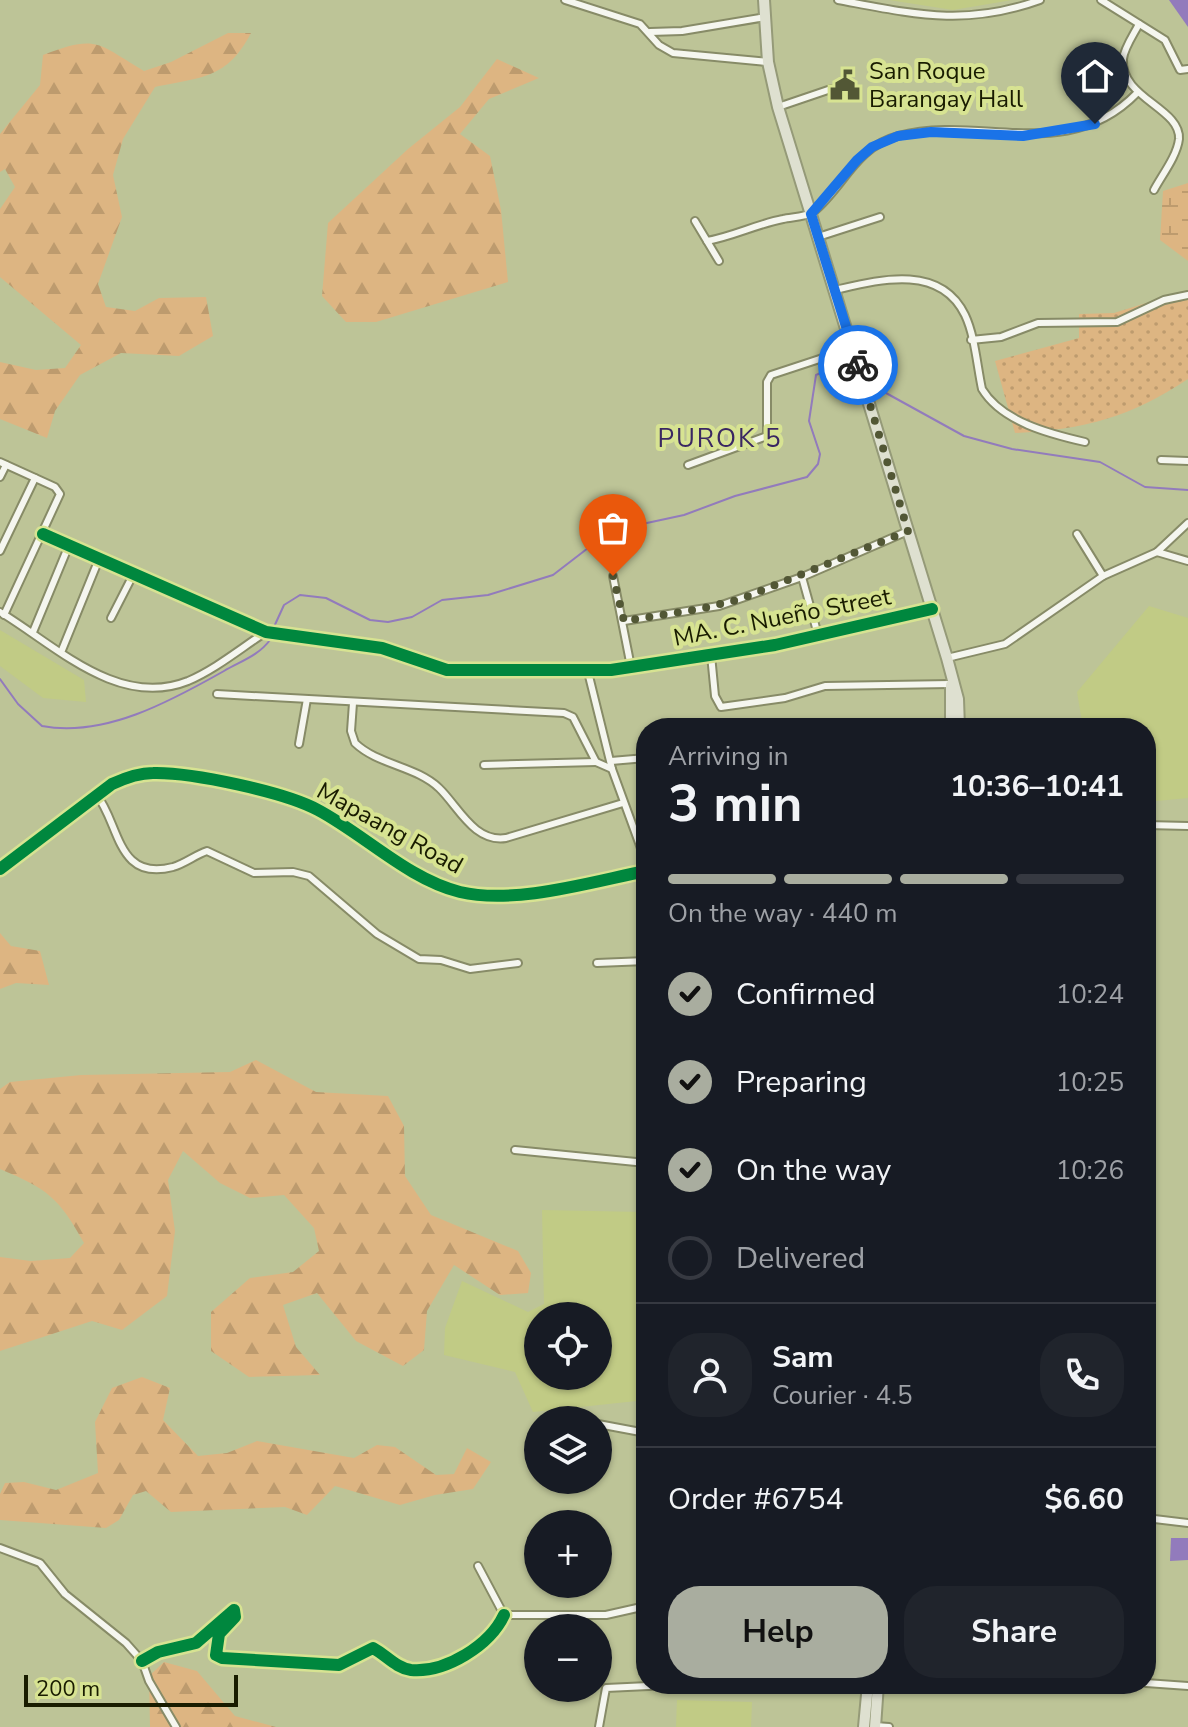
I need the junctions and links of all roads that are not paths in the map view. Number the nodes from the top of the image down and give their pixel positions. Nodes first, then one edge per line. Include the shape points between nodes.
1 (565, 0) edge
2 (764, 0) edge
3 (838, 0) edge
4 (1040, 0) edge
5 (1101, 0) edge
6 (766, 17) junction
7 (1139, 24) junction
8 (650, 32) junction
9 (768, 62) junction
10 (1188, 69) edge
11 (831, 89) dead end
12 (1137, 93) junction
13 (778, 107) junction
14 (1154, 190) dead end
15 (811, 214) junction
16 (880, 217) dead end
17 (695, 221) dead end
18 (818, 237) junction
19 (707, 241) junction
20 (719, 261) dead end
21 (835, 290) junction
22 (1188, 295) edge
23 (971, 340) junction
24 (853, 348) junction
25 (1085, 442) dead end
26 (1161, 460) dead end
27 (1188, 461) edge
28 (3, 464) edge
29 (688, 465) dead end
30 (0, 477) edge
31 (35, 478) junction
32 (1188, 523) edge
33 (908, 531) junction
34 (43, 534) junction
35 (1077, 534) dead end
36 (69, 545) junction
37 (0, 551) edge
38 (1157, 552) junction
39 (99, 559) junction
40 (1188, 561) edge
41 (133, 575) junction
42 (613, 576) dead end
43 (1103, 576) junction
44 (802, 577) junction
45 (932, 609) junction
46 (2, 613) edge
47 (111, 618) dead end
48 (624, 621) junction
49 (33, 632) junction
50 (266, 632) junction
51 (818, 635) junction
52 (62, 650) junction
53 (711, 655) junction
54 (947, 658) junction
55 (631, 667) junction
56 (588, 672) junction
57 (951, 680) junction
58 (217, 694) dead end
59 (307, 699) junction
60 (353, 703) junction
61 (951, 718) edge
62 (959, 718) edge
63 (299, 744) dead end
64 (636, 760) edge
65 (596, 762) junction
66 (484, 765) dead end
67 (612, 765) junction
68 (96, 794) junction
69 (623, 803) junction
70 (1156, 825) edge
71 (1188, 826) edge
72 (636, 836) edge
73 (0, 869) edge
74 (636, 873) edge
75 (636, 961) edge
76 (518, 963) dead end
77 (597, 963) dead end
78 (515, 1150) dead end
79 (636, 1162) edge
80 (612, 1427) edge
81 (636, 1431) edge
82 (1156, 1519) edge
83 (1188, 1523) edge
84 (0, 1548) edge
85 (478, 1566) dead end
86 (636, 1608) edge
87 (504, 1615) junction
88 (142, 1661) junction
89 (1156, 1684) edge
90 (1188, 1686) edge
91 (636, 1687) edge
92 (867, 1694) edge
93 (877, 1694) edge
94 (875, 1726) edge
95 (176, 1727) edge
96 (599, 1727) edge
97 (864, 1727) edge
98 (889, 1727) edge

1 - 8 street
2 - 6 highway
3 - 4 street via 961,18
5 - 7 street
6 - 8 street
6 - 9 highway
7 - 10 street via 1165,40 1180,70
7 - 12 street via 1123,60
8 - 9 street via 673,53
9 - 13 highway
11 - 13 street
12 - 14 street via 1179,132
12 - 15 street via 1111,116 1070,130 1023,136 931,132 886,140 857,160
13 - 15 highway
15 - 18 highway
15 - 19 street
16 - 18 street
17 - 19 street
18 - 21 highway
19 - 20 street
21 - 23 street via 876,280 919,279 956,303
21 - 24 highway
22 - 23 street via 1117,322 1038,323 1001,337
23 - 25 street via 989,400 1031,425
24 - 29 street via 771,375 767,436
24 - 33 highway
26 - 27 street
28 - 30 street
28 - 31 street
31 - 34 street via 60,494
31 - 37 street
32 - 38 street
33 - 44 street
33 - 45 highway
34 - 36 street, MA. C. Nueño Street
34 - 46 street
35 - 43 street
36 - 39 street, MA. C. Nueño Street
36 - 49 street
38 - 40 street
38 - 43 street
39 - 41 street, MA. C. Nueño Street
39 - 52 street
41 - 47 street
41 - 50 street, MA. C. Nueño Street
42 - 48 street
43 - 54 street via 1005,644
44 - 48 street via 719,606
44 - 51 street
45 - 51 street, MA. C. Nueño Street
45 - 54 highway
46 - 49 street
48 - 55 street
49 - 52 street
50 - 52 street via 208,670 172,685 115,684
50 - 56 street, MA. C. Nueño Street via 382,648 447,670
51 - 53 street, MA. C. Nueño Street
53 - 55 street, MA. C. Nueño Street
53 - 57 street via 721,707 825,686
54 - 57 highway
55 - 56 street, MA. C. Nueño Street
56 - 67 street
57 - 61 highway
57 - 62 highway
58 - 59 street
59 - 60 street
59 - 63 street
60 - 65 street via 564,713 573,717
60 - 69 street via 355,743 433,783 490,838 506,838
64 - 67 street
65 - 66 street
65 - 67 street
67 - 69 street
68 - 73 street, Mapaang Road
68 - 74 street, Mapaang Road via 126,777 155,773 289,799 316,808 430,881 477,895 536,891
68 - 76 street via 120,848 141,864 166,868 207,851 254,873 300,873 320,882 377,934 419,959 470,969
69 - 72 street
70 - 71 street
75 - 77 street
78 - 79 street
80 - 81 street
82 - 83 street
84 - 88 street via 40,1563 65,1594
85 - 87 street
86 - 87 street via 606,1615
87 - 88 street via 487,1640 428,1669 399,1666 373,1648 339,1665 222,1658 216,1655 216,1641 235,1617 234,1610 196,1643
88 - 95 street
89 - 90 street
91 - 96 street via 606,1688
92 - 97 highway
93 - 94 highway
94 - 98 street

